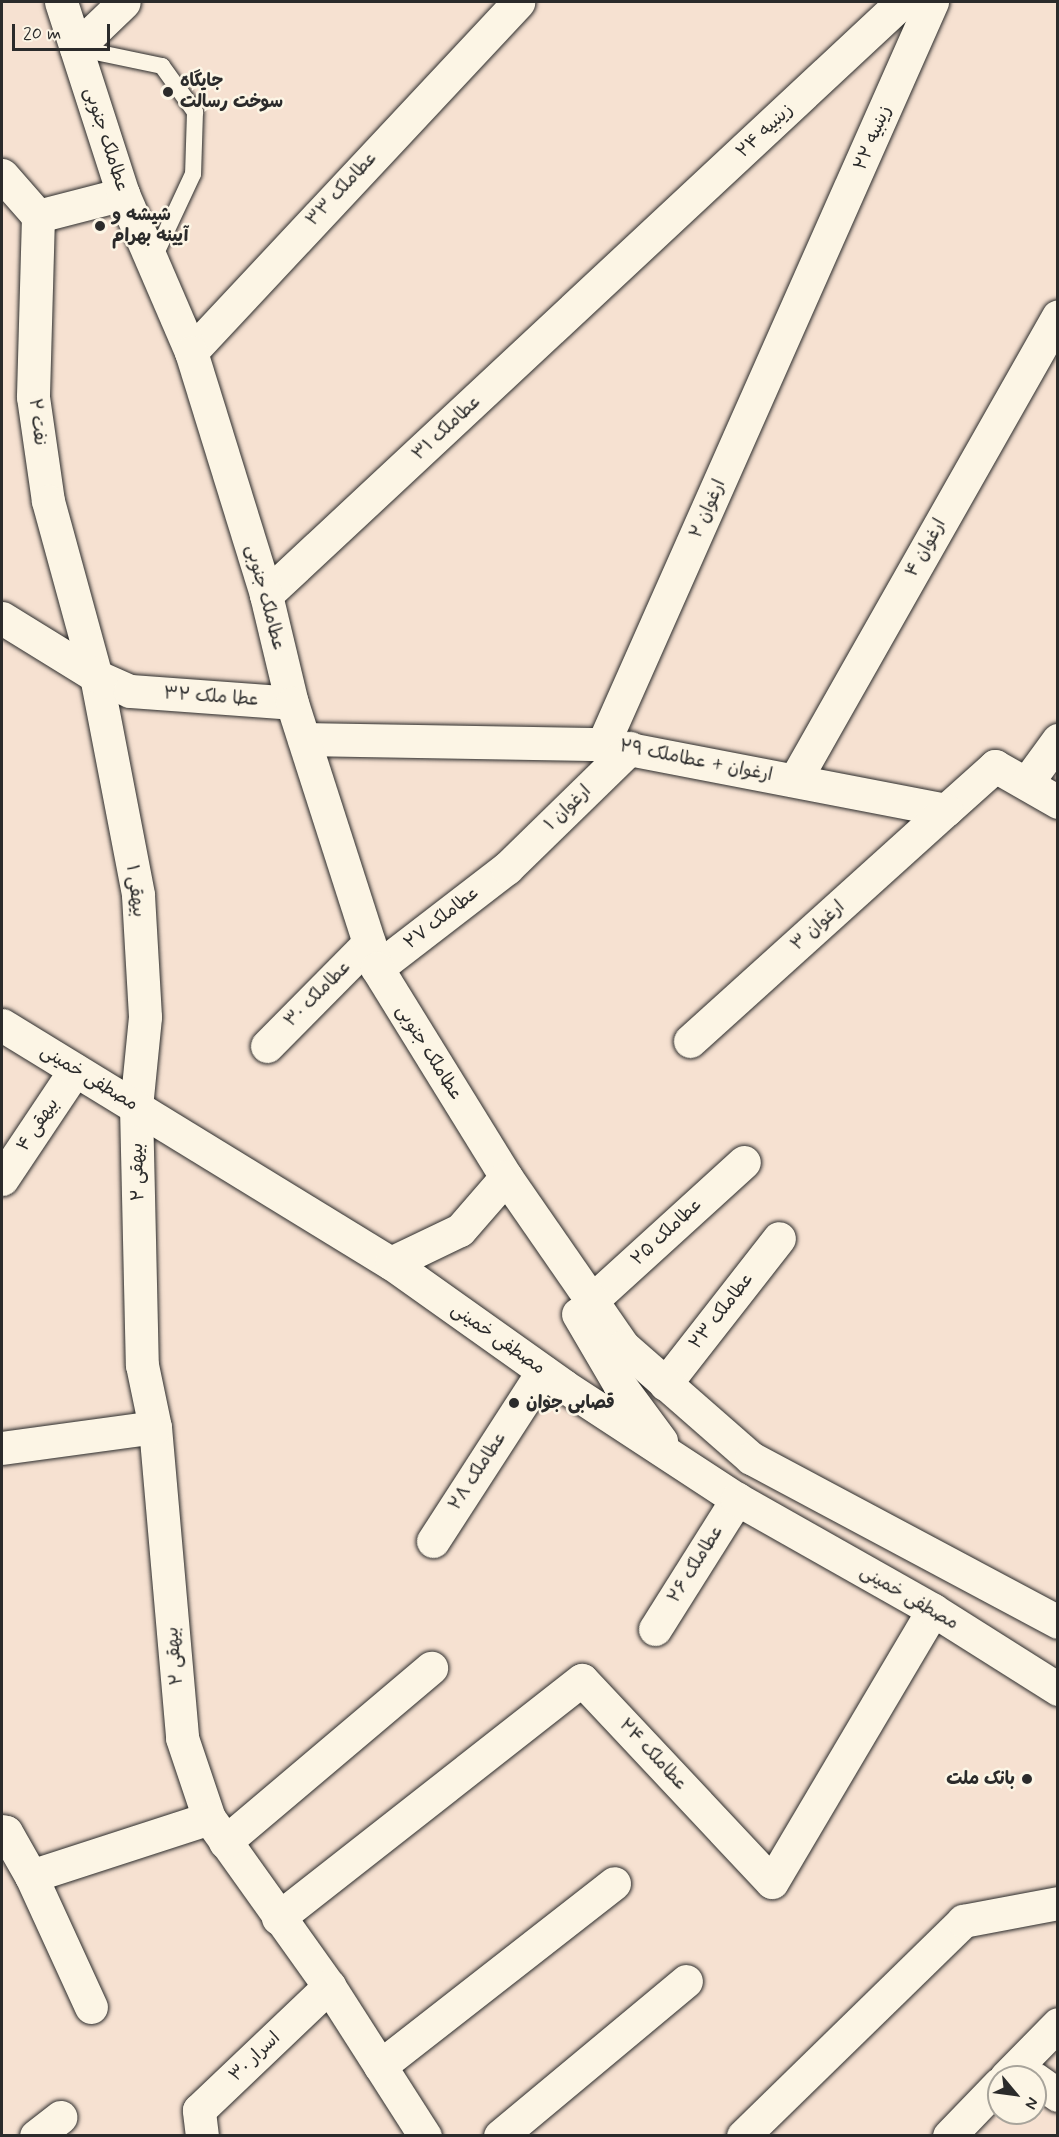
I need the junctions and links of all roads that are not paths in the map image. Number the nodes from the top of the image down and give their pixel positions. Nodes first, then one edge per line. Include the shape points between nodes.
1 (61, 2) edge
2 (124, 2) edge
3 (518, 2) edge
4 (902, 2) edge
5 (932, 2) edge
6 (76, 48) junction
7 (2, 175) edge
8 (123, 194) junction
9 (38, 216) junction
10 (628, 261) joint
11 (152, 262) junction
12 (813, 274) joint
13 (1058, 316) edge
14 (191, 351) junction
15 (266, 595) junction
16 (2, 618) edge
17 (96, 676) junction
18 (292, 703) junction
19 (304, 739) junction
20 (1058, 740) edge
21 (616, 746) junction
22 (795, 780) junction
23 (1028, 781) junction
24 (1058, 802) edge
25 (946, 810) junction
26 (507, 868) joint
27 (373, 956) junction
28 (2, 1025) edge
29 (690, 1041) dead end
30 (267, 1046) dead end
31 (75, 1070) junction
32 (136, 1107) junction
33 (744, 1162) dead end
34 (506, 1177) junction
35 (2, 1179) edge
36 (779, 1238) dead end
37 (391, 1263) junction
38 (590, 1302) junction
39 (543, 1371) junction
40 (665, 1384) junction
41 (155, 1427) junction
42 (2, 1448) edge
43 (672, 1456) junction
44 (737, 1499) junction
45 (433, 1540) dead end
46 (933, 1610) junction
47 (1058, 1622) edge
48 (655, 1629) dead end
49 (431, 1668) dead end
50 (1058, 1689) edge
51 (217, 1830) junction
52 (2, 1831) edge
53 (31, 1876) junction
54 (614, 1883) dead end
55 (1058, 1904) edge
56 (278, 1918) junction
57 (686, 1981) dead end
58 (329, 1986) junction
59 (91, 2007) dead end
60 (1058, 2024) edge
61 (1027, 2065) edge
62 (380, 2066) junction
63 (987, 2104) edge
64 (202, 2136) edge
65 (425, 2136) edge
66 (500, 2136) edge
67 (743, 2136) edge
68 (949, 2136) edge

1 - 6 street, عطاملک جنوبی
2 - 6 street
3 - 14 street, عطاملک ۳۳
4 - 10 street, زینبیه ۲۴
5 - 12 street, زینبیه ۲۲
6 - 8 street, عطاملک جنوبی
6 - 11 lane via 162,66 195,112 193,174
7 - 9 street
8 - 9 street
8 - 11 street, عطاملک جنوبی
9 - 17 street, نفت ۲ via 33,397 48,501
10 - 15 street, عطاملک ۳۱
11 - 14 street, عطاملک جنوبی
12 - 21 street, ارغوان ۲
13 - 22 street, ارغوان ۴
14 - 15 street, عطاملک جنوبی
15 - 18 street, عطاملک جنوبی
16 - 17 street, عطا ملک ۳۲
17 - 18 street, عطا ملک ۳۲ via 130,691
17 - 32 street, بیهقی ۱ via 138,895 145,1017
18 - 19 street, عطاملک جنوبی
19 - 21 street, ارغوان + عطاملک ۲۹
19 - 27 street, عطاملک جنوبی
20 - 23 street
21 - 22 street, ارغوان + عطاملک ۲۹
21 - 26 street, ارغوان ۱
22 - 25 street, ارغوان + عطاملک ۲۹
23 - 24 street
23 - 25 street via 995,766
25 - 29 street, ارغوان ۳
26 - 27 street, عطاملک ۲۷
27 - 30 street, عطاملک ۳۰
27 - 34 street, عطاملک جنوبی
28 - 31 street, مصطفی خمینی
31 - 32 street, مصطفی خمینی
31 - 35 street, بیهقی ۴
32 - 37 street, مصطفی خمینی
32 - 41 street, بیهقی ۲ via 142,1365
33 - 38 street, عطاملک ۲۵
34 - 37 street via 460,1230
34 - 38 street
34 - 43 street via 592,1342
36 - 40 street, عطاملک ۲۳
37 - 39 street, مصطفی خمینی
38 - 40 street via 623,1346
39 - 43 street, مصطفی خمینی
39 - 45 street, عطاملک ۲۸
40 - 47 street via 751,1458
41 - 42 street
41 - 51 street, بیهقی ۲ via 182,1738
43 - 44 street, مصطفی خمینی
44 - 46 street, مصطفی خمینی
44 - 48 street, عطاملک ۲۶
46 - 50 street, مصطفی خمینی
46 - 56 street, عطاملک ۲۴ via 772,1882 582,1680
49 - 51 street
51 - 53 street
51 - 56 street, بیهقی ۲
52 - 53 street
53 - 59 street
54 - 62 street
55 - 67 street via 963,1921
56 - 58 street, بیهقی ۲
57 - 66 street
58 - 62 street, بیهقی ۲
58 - 64 street, اسرار ۳۰ via 199,2110
60 - 61 street
62 - 65 street, بیهقی ۲
63 - 68 street

